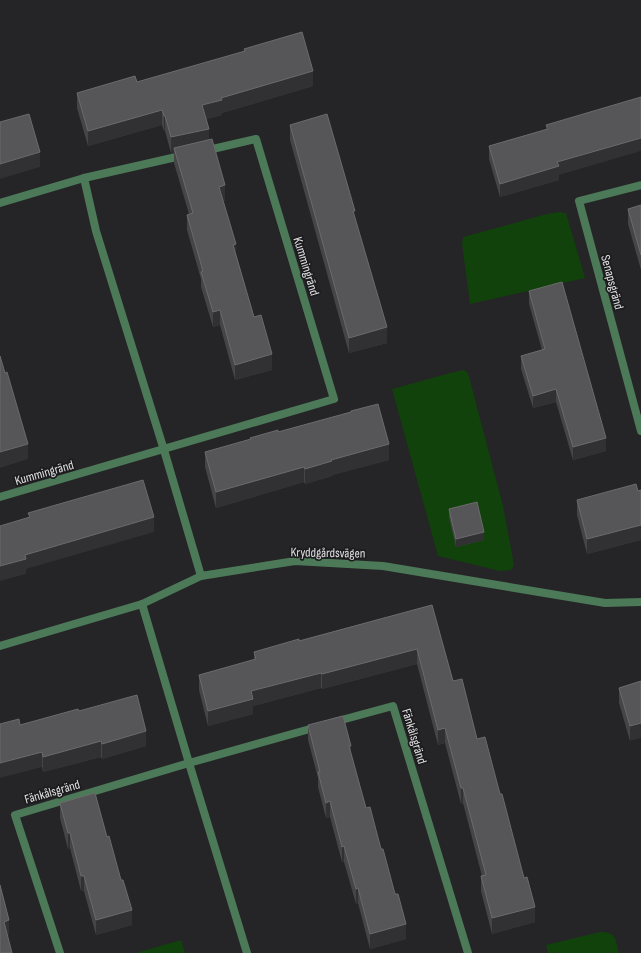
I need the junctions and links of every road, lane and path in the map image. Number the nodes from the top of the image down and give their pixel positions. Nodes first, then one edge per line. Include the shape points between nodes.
1 (84, 178) junction
2 (641, 185) edge
3 (0, 203) edge
4 (641, 431) edge
5 (164, 450) junction
6 (0, 497) edge
7 (201, 576) junction
8 (641, 602) edge
9 (142, 604) junction
10 (0, 646) edge
11 (189, 763) junction
12 (60, 953) edge
13 (247, 953) edge
14 (468, 953) edge

1 - 3 street, Kummingränd
1 - 5 street via 96,231
1 - 5 street, Kummingränd via 256,140 334,399
2 - 4 street, Senapsgränd via 579,201
5 - 6 street, Kummingränd
5 - 7 street
7 - 8 street, Kryddgårdsvägen via 295,562 383,566 605,603
7 - 9 street, Kryddgårdsvägen
9 - 10 street, Kryddgårdsvägen
9 - 11 street
11 - 12 street, Fänkålsgränd via 14,815
11 - 13 street
11 - 14 street, Fänkålsgränd via 393,706

